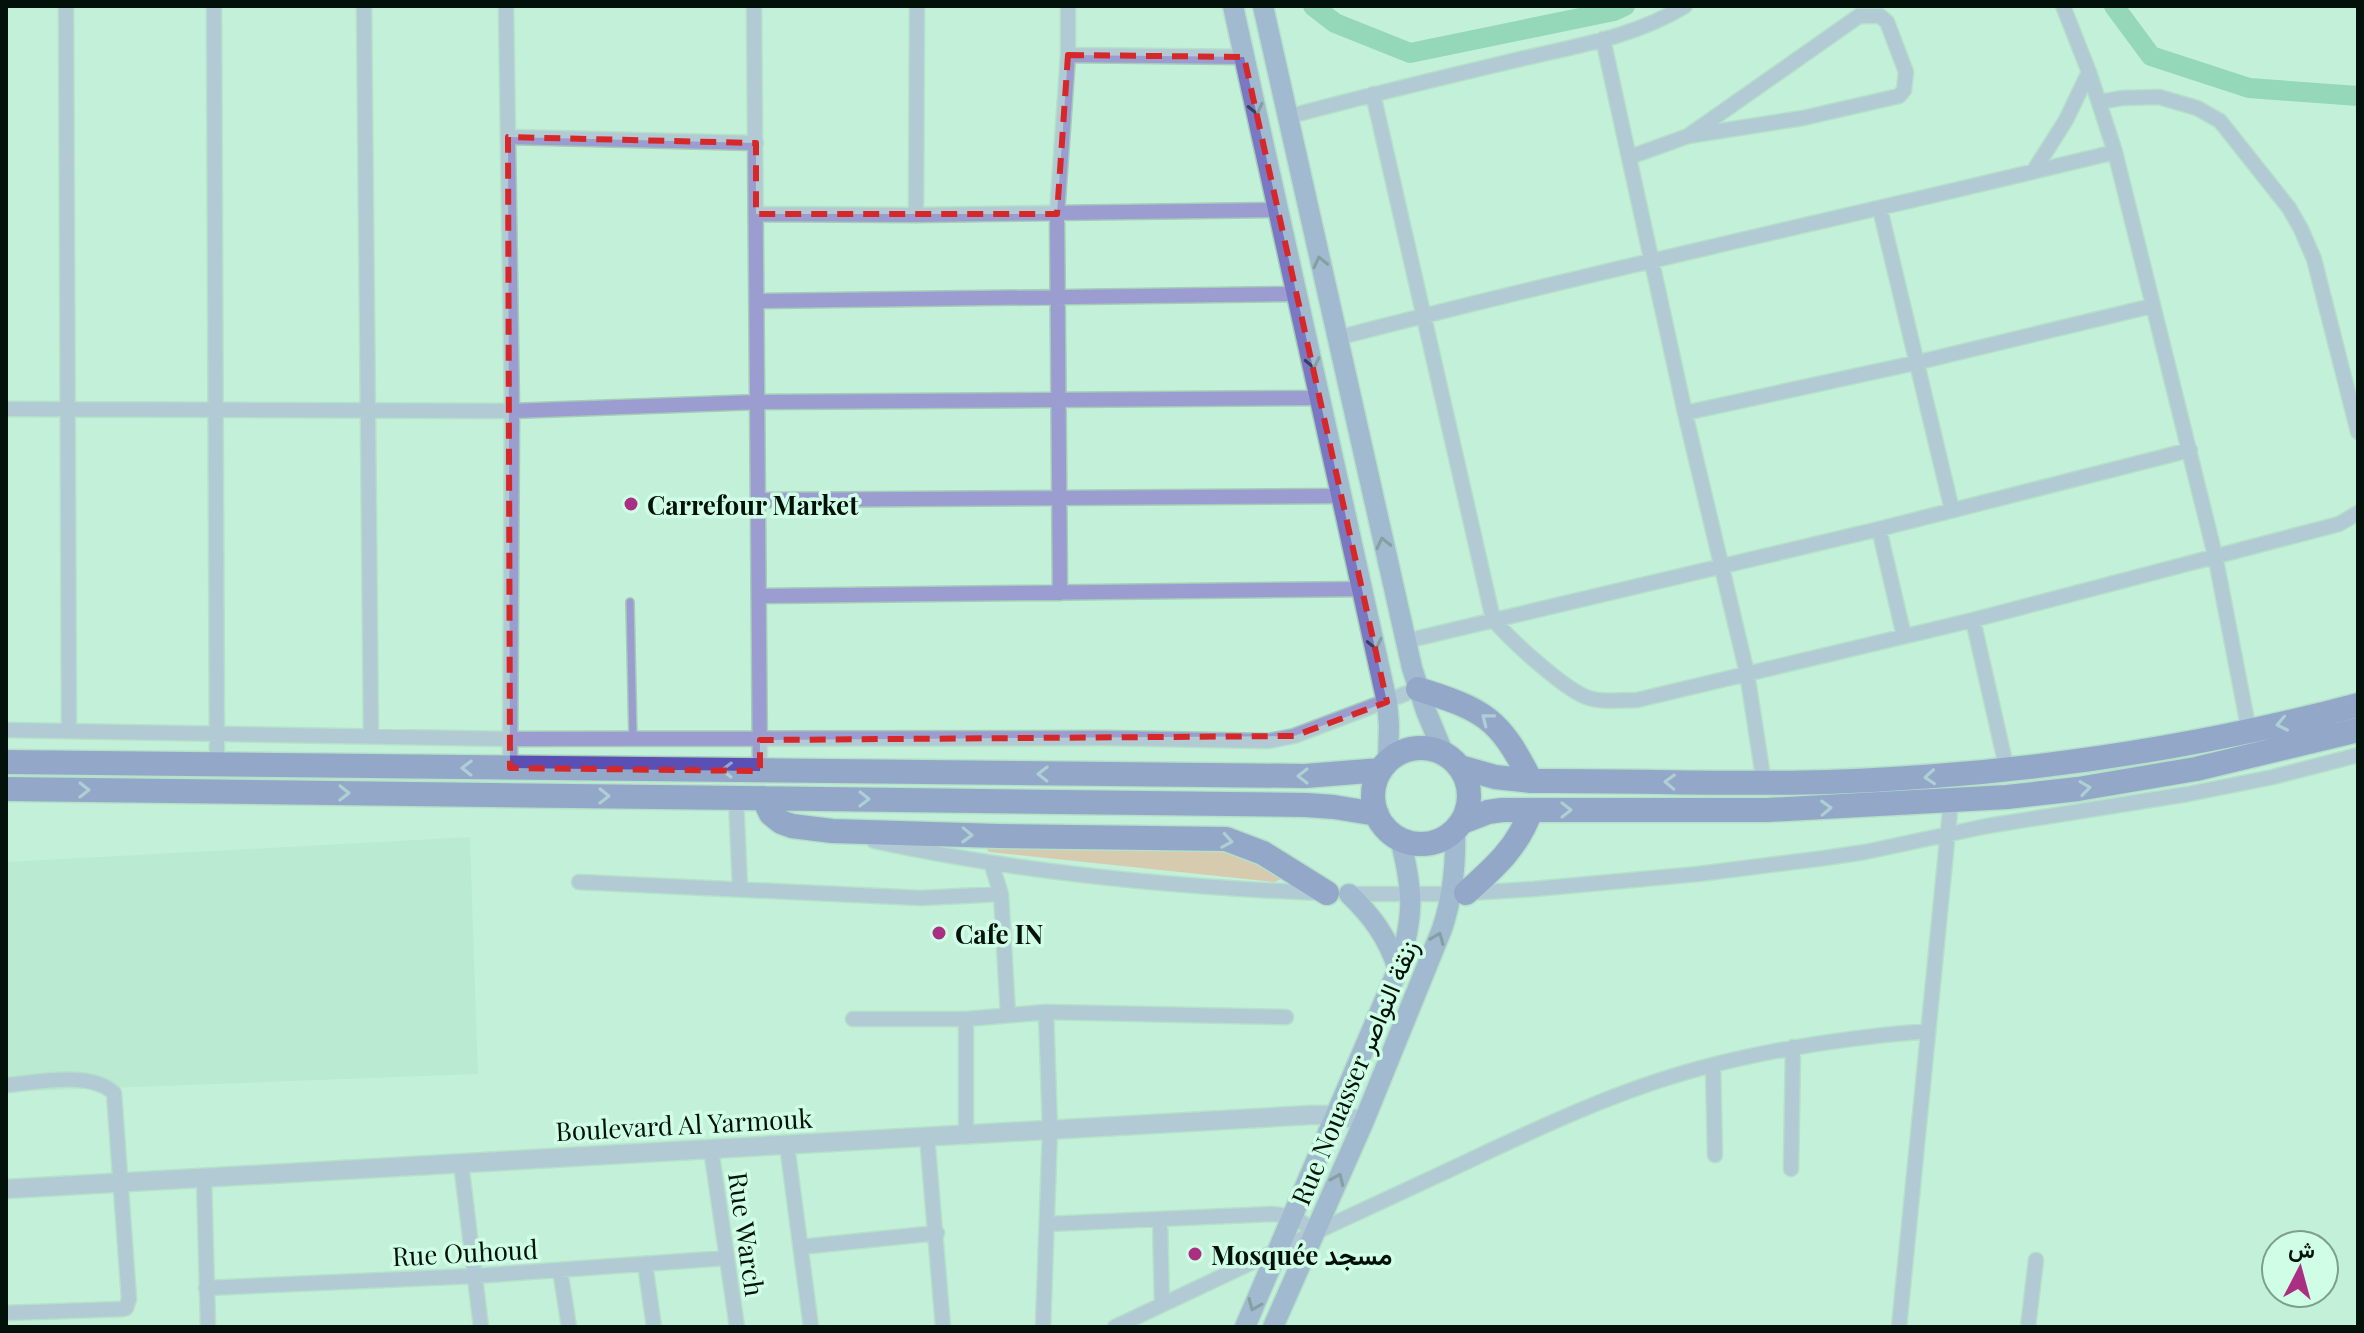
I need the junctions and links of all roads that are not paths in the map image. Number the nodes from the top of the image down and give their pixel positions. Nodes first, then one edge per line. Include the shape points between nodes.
1 (66, 6) edge
2 (214, 6) edge
3 (364, 6) edge
4 (506, 6) edge
5 (754, 6) edge
6 (917, 6) edge
7 (1068, 6) edge
8 (1233, 6) edge
9 (1263, 6) edge
10 (1685, 6) edge
11 (2063, 6) edge
12 (1603, 39) junction
13 (1068, 55) junction
14 (1244, 57) junction
15 (2089, 72) junction
16 (1373, 94) junction
17 (2100, 102) junction
18 (1287, 117) junction
19 (1688, 136) junction
20 (508, 137) junction
21 (756, 143) junction
22 (2115, 152) junction
23 (1630, 157) junction
24 (2033, 172) junction
25 (1880, 209) junction
26 (1279, 210) junction
27 (756, 214) junction
28 (1057, 214) junction
29 (916, 215) junction
30 (1652, 259) junction
31 (1297, 294) junction
32 (1058, 297) junction
33 (757, 301) junction
34 (2152, 306) junction
35 (1423, 316) junction
36 (1337, 338) junction
37 (1915, 363) junction
38 (1320, 398) junction
39 (1058, 400) junction
40 (758, 402) junction
41 (6, 409) edge
42 (68, 409) junction
43 (216, 409) junction
44 (368, 410) junction
45 (512, 411) junction
46 (1685, 413) junction
47 (2358, 432) edge
48 (2190, 450) junction
49 (1342, 496) junction
50 (1059, 498) junction
51 (758, 500) junction
52 (1952, 510) junction
53 (2358, 513) edge
54 (1879, 529) junction
55 (2215, 555) junction
56 (1720, 566) junction
57 (1363, 589) junction
58 (1060, 593) junction
59 (759, 596) junction
60 (630, 602) dead end
61 (1493, 619) junction
62 (1973, 620) junction
63 (1904, 636) junction
64 (1406, 641) junction
65 (1747, 673) junction
66 (1418, 689) junction
67 (1387, 702) junction
68 (2358, 705) edge
69 (6, 730) edge
70 (2358, 730) edge
71 (69, 731) junction
72 (2249, 731) junction
73 (217, 733) junction
74 (371, 735) junction
75 (509, 739) junction
76 (633, 740) junction
77 (760, 740) junction
78 (2358, 755) edge
79 (1452, 760) junction
80 (6, 762) edge
81 (217, 765) junction
82 (1384, 765) junction
83 (510, 768) junction
84 (2007, 770) junction
85 (760, 771) junction
86 (1531, 781) junction
87 (1764, 783) junction
88 (6, 789) edge
89 (736, 798) junction
90 (763, 798) junction
91 (1951, 801) junction
92 (1531, 810) junction
93 (1377, 814) junction
94 (1458, 827) junction
95 (832, 831) junction
96 (1948, 834) junction
97 (1400, 839) junction
98 (991, 863) junction
99 (579, 882) dead end
100 (740, 888) junction
101 (1338, 893) junction
102 (1001, 894) junction
103 (1411, 894) junction
104 (1459, 894) junction
105 (1398, 969) junction
106 (1046, 1012) junction
107 (1008, 1015) junction
108 (1286, 1017) dead end
109 (853, 1019) dead end
110 (966, 1019) junction
111 (1928, 1031) junction
112 (1793, 1047) junction
113 (1713, 1065) junction
114 (6, 1085) edge
115 (1336, 1115) junction
116 (1364, 1121) junction
117 (1050, 1129) junction
118 (966, 1134) junction
119 (927, 1136) junction
120 (787, 1145) junction
121 (711, 1149) junction
122 (1715, 1155) dead end
123 (461, 1163) junction
124 (1791, 1169) dead end
125 (204, 1178) junction
126 (119, 1183) junction
127 (6, 1189) edge
128 (1292, 1217) junction
129 (1160, 1219) junction
130 (1047, 1224) junction
131 (937, 1233) junction
132 (1314, 1233) junction
133 (800, 1247) junction
134 (1277, 1252) junction
135 (726, 1258) junction
136 (2036, 1260) dead end
137 (645, 1264) junction
138 (560, 1270) junction
139 (474, 1276) junction
140 (206, 1288) junction
141 (1162, 1305) junction
142 (6, 1313) edge
143 (208, 1327) edge
144 (481, 1327) edge
145 (569, 1327) edge
146 (654, 1327) edge
147 (737, 1327) edge
148 (811, 1327) edge
149 (943, 1327) edge
150 (1043, 1327) edge
151 (1115, 1327) edge
152 (1245, 1327) edge
153 (1273, 1327) edge
154 (1899, 1327) edge
155 (2028, 1327) edge

1 - 42 street
2 - 43 street
3 - 44 street
4 - 20 street
5 - 21 street
6 - 29 street
7 - 13 street
8 - 14 main road
9 - 18 main road
10 - 12 street
11 - 15 street
12 - 16 street
12 - 23 street
13 - 14 street
13 - 28 street
14 -> 26 main road
15 - 17 street
15 - 24 street
16 - 18 street
16 - 35 street
17 - 22 street
17 - 47 street via 2159,97 2197,108 2220,121 2289,208 2314,259
36 -> 18 main road
19 - 19 street via 1899,96 1906,72 1887,22 1880,16 1859,16
19 - 23 street
20 - 21 street
20 - 45 street
21 - 27 street
22 - 24 street
22 - 34 street
23 - 30 street
24 - 25 street
25 - 30 street
25 - 37 street
26 - 28 street
26 - 31 main road
27 - 29 street
27 - 33 street
28 - 29 street
28 - 32 street
30 - 35 street
30 - 46 street
31 - 32 street
31 -> 38 main road
32 - 33 street
32 - 39 street
33 - 40 street
34 - 37 street
34 - 48 street
35 - 36 street
35 - 61 street
64 -> 36 main road
37 - 46 street
37 - 52 street
38 - 39 street
38 - 49 main road
39 - 40 street
39 - 50 street
40 - 45 street
40 - 51 street
41 - 42 street
42 - 43 street
42 - 71 street
43 - 44 street
43 - 73 street
44 - 45 street
44 - 74 street
45 - 75 street
46 - 56 street
48 - 52 street
48 - 55 street
49 - 50 street
49 - 57 main road
50 - 51 street
50 - 58 street
51 - 59 street
52 - 54 street
53 - 55 street via 2339,524
54 - 56 street
54 - 63 street
55 - 62 street
55 - 72 street
56 - 61 street
56 - 65 street
57 - 58 street
57 -> 67 main road
58 - 59 street
59 - 77 street
60 - 76 lane
61 - 64 street
61 - 65 street via 1568,687 1589,698 1637,700
62 - 63 street
62 - 84 street
63 - 65 street
64 - 66 main road
65 - 87 street
66 - 67 street
66 - 79 main road
86 -> 66 highway via 1511,743 1492,722 1468,706
67 - 77 street via 1268,741
67 - 82 main road
68 -> 72 highway
69 - 71 street
91 -> 70 highway via 2137,780
71 - 73 street
72 - 84 highway
73 - 74 street
73 - 81 street
74 - 75 street
75 - 76 street
75 - 83 street
76 - 77 street
77 - 85 street
78 - 96 street via 2188,794
79 - 82 highway via 1420,748
79 - 86 highway via 1495,777
79 - 94 highway via 1470,800
80 - 81 highway
83 -> 81 highway
82 -> 85 highway via 1330,776
82 - 93 highway via 1373,791
85 -> 83 highway
84 -> 87 highway
87 -> 86 highway
88 -> 89 highway
89 - 90 highway
89 - 100 street
90 -> 93 highway via 1306,805
90 - 95 highway via 781,822
92 -> 91 highway via 1767,810
91 - 96 street
92 - 94 highway via 1488,812
92 - 104 highway via 1513,847
93 - 97 highway
94 - 97 highway via 1445,838 1423,844
94 - 104 main road, Rue Nouasser زنقة النواصر
95 - 98 street
95 -> 101 highway via 1226,839
96 - 104 street via 1768,866
96 - 111 street
97 - 103 main road
98 - 101 street via 1148,882
98 - 102 street
99 - 100 street
100 - 102 street via 921,898
101 - 103 street
101 - 105 main road via 1379,928
102 - 107 street
103 - 104 street
103 - 105 main road
116 -> 104 main road, Rue Nouasser زنقة النواصر
105 - 115 main road
106 - 107 street
106 - 108 street
106 - 117 street
107 - 110 street
109 - 110 street
110 - 118 street
111 - 112 street
111 - 154 street
112 - 113 street
112 - 124 street
113 - 122 street
113 - 132 street via 1590,1106
114 - 126 street via 86,1079 105,1085 114,1093
115 - 116 street, Boulevard Al Yarmouk
115 - 117 street, Boulevard Al Yarmouk
115 - 128 main road
132 -> 116 main road, Rue Nouasser زنقة النواصر
117 - 118 street, Boulevard Al Yarmouk
117 - 130 street
118 - 119 street, Boulevard Al Yarmouk
119 - 120 street, Boulevard Al Yarmouk
119 - 131 street
120 - 121 street, Boulevard Al Yarmouk
120 - 133 street
121 - 123 street, Boulevard Al Yarmouk
121 - 135 street, Rue Warch
123 - 125 street, Boulevard Al Yarmouk
123 - 139 street
125 - 126 street, Boulevard Al Yarmouk
125 - 140 street
126 - 127 street, Boulevard Al Yarmouk
126 - 142 street via 126,1308
128 - 129 street
128 - 132 street
128 - 134 main road
129 - 130 street
129 - 141 street
130 - 150 street
131 - 133 street
131 - 149 street
132 - 134 street
132 - 153 main road, Rue Nouasser زنقة النواصر
133 - 148 street
134 - 141 street
134 -> 152 main road
135 - 137 street, Rue Ouhoud
135 - 147 street, Rue Warch
136 - 155 street
137 - 138 street, Rue Ouhoud
137 - 146 street
138 - 139 street, Rue Ouhoud
138 - 145 street
139 - 140 street, Rue Ouhoud
139 - 144 street
140 - 143 street
141 - 151 street

